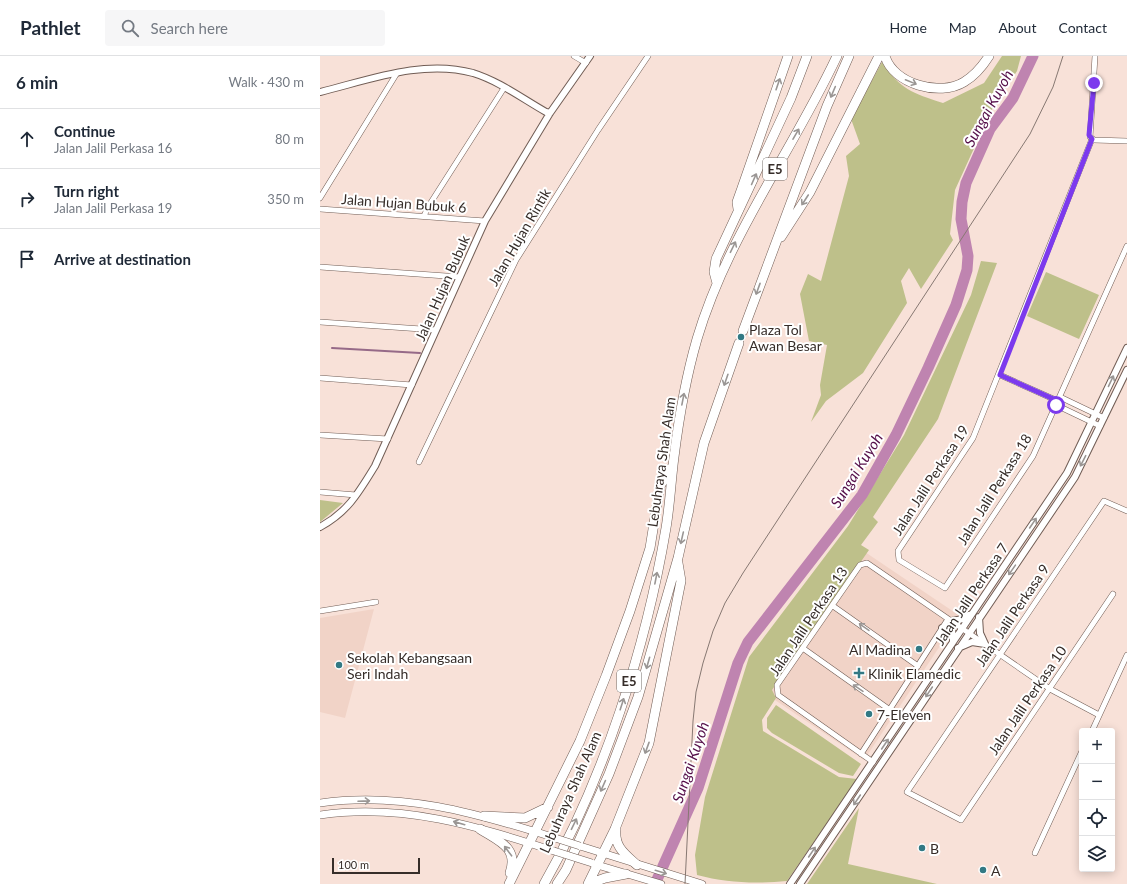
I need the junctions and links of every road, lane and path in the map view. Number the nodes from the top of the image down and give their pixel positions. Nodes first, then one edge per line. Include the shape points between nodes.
1 (574, 56) edge
2 (590, 56) edge
3 (648, 56) edge
4 (788, 56) edge
5 (807, 56) edge
6 (837, 56) edge
7 (849, 56) edge
8 (880, 56) edge
9 (885, 56) edge
10 (989, 56) edge
11 (1095, 56) edge
12 (586, 63) junction
13 (397, 73) junction
14 (504, 88) junction
15 (320, 92) edge
16 (550, 113) junction
17 (1093, 139) junction
18 (1127, 141) edge
19 (320, 198) edge
20 (320, 208) edge
21 (738, 214) junction
22 (424, 216) junction
23 (485, 220) junction
24 (1127, 246) edge
25 (771, 253) junction
26 (320, 266) edge
27 (460, 277) junction
28 (717, 283) junction
29 (320, 322) edge
30 (436, 330) junction
31 (743, 331) dead end
32 (739, 343) dead end
33 (1127, 348) edge
34 (1127, 370) edge
35 (1000, 375) junction
36 (320, 378) edge
37 (412, 385) junction
38 (1058, 401) junction
39 (1096, 414) junction
40 (1104, 418) junction
41 (1091, 422) junction
42 (1100, 426) junction
43 (320, 435) edge
44 (388, 438) junction
45 (419, 462) dead end
46 (673, 466) junction
47 (320, 492) edge
48 (356, 495) junction
49 (1127, 511) edge
50 (320, 527) edge
51 (678, 558) junction
52 (945, 588) joint
53 (1113, 594) dead end
54 (376, 602) dead end
55 (833, 606) junction
56 (320, 611) edge
57 (972, 613) junction
58 (979, 617) junction
59 (950, 620) junction
60 (942, 628) junction
61 (962, 628) junction
62 (968, 633) junction
63 (954, 641) junction
64 (985, 644) junction
65 (958, 648) junction
66 (804, 649) junction
67 (1000, 655) junction
68 (1127, 655) edge
69 (918, 666) junction
70 (1050, 689) junction
71 (890, 710) junction
72 (1099, 715) junction
73 (1093, 728) edge
74 (861, 754) junction
75 (1079, 757) edge
76 (873, 762) junction
77 (320, 803) edge
78 (549, 807) junction
79 (320, 815) edge
80 (484, 816) junction
81 (961, 820) joint
82 (616, 826) junction
83 (480, 829) junction
84 (537, 832) junction
85 (531, 844) junction
86 (1035, 852) dead end
87 (600, 853) junction
88 (595, 864) junction
89 (639, 866) junction
90 (626, 874) junction
91 (506, 884) edge
92 (509, 884) edge
93 (544, 884) edge
94 (557, 884) edge
95 (588, 884) edge
96 (661, 884) edge
97 (702, 884) edge
98 (790, 884) edge
99 (800, 884) edge

1 - 12 street
2 - 12 street, Jalan Hujan Bubuk
3 - 45 street, Jalan Hujan Rintik via 516,260
21 -> 4 highway via 742,188
21 -> 5 highway via 791,98
28 -> 6 highway, Lebuhraya Shah Alam / E5 via 749,216
7 -> 25 highway, E5 via 827,106
8 -> 25 highway via 810,192
9 -> 10 highway via 902,78 924,88 963,83 982,68
11 - 17 street, Jalan Jalil Perkasa 19 via 1089,135
12 - 16 street, Jalan Hujan Bubuk
13 - 14 street via 435,68 458,70 474,74
13 - 15 street
13 - 19 street
14 - 16 street
14 - 22 street
16 - 23 street, Jalan Hujan Bubuk
17 - 18 street
17 - 35 street, Jalan Jalil Perkasa 19
20 - 22 street, Jalan Hujan Bubuk 6
21 - 28 highway via 716,259 714,272
22 - 23 street, Jalan Hujan Bubuk 6
23 - 27 street, Jalan Hujan Bubuk
24 - 38 street, Jalan Jalil Perkasa 18
25 -> 31 highway, E5
26 - 27 street
27 - 30 street, Jalan Hujan Bubuk
46 -> 28 highway, Lebuhraya Shah Alam / E5 via 690,365
29 - 30 street
30 - 37 street, Jalan Hujan Bubuk
32 -> 51 highway, Lebuhraya Shah Alam / E5 via 704,443
39 -> 33 street, Jalan Jalil Perkasa 7
34 - 40 street, Jalan Jalil Perkasa 7
35 - 38 street
35 - 52 street, Jalan Jalil Perkasa 19 via 974,438 898,551 899,560
36 - 37 street
37 - 44 street, Jalan Hujan Bubuk
38 - 39 street
38 - 41 street
38 - 52 street, Jalan Jalil Perkasa 18 via 1033,456
39 - 40 street
39 - 41 street, Jalan Jalil Perkasa 7
40 - 42 street, Jalan Jalil Perkasa 7
41 - 42 street
57 -> 41 street, Jalan Jalil Perkasa 7 via 1067,473
42 -> 58 street, Jalan Jalil Perkasa 7 via 1075,477
43 - 44 street
44 - 48 street, Jalan Hujan Bubuk via 375,466
46 - 78 highway via 660,486 650,548 630,611 580,741
93 -> 46 highway, Lebuhraya Shah Alam / E5 via 587,797 635,663 661,556
47 - 48 street
48 - 50 street, Jalan Hujan Bubuk via 343,512
49 - 67 street, Jalan Jalil Perkasa 9 via 1104,501
51 -> 82 highway via 681,581 649,743
51 -> 94 highway, Lebuhraya Shah Alam / E5 via 638,697 609,774 566,870
53 - 70 street, Jalan Jalil Perkasa 10
54 - 56 street
55 - 59 street, Jalan Jalil Perkasa 13 via 860,566 868,563
55 - 66 street, Jalan Jalil Perkasa 13
69 -> 55 street
57 - 59 street via 963,619
57 - 61 street, Jalan Jalil Perkasa 7
58 - 62 street, Jalan Jalil Perkasa 7
58 - 64 street via 980,633
59 - 60 street
59 - 61 street, Jalan Jalil Perkasa 13
60 - 63 street via 952,629
60 - 69 street
61 - 62 street, Jalan Jalil Perkasa 13
61 - 63 street, Jalan Jalil Perkasa 7
62 - 64 street, Jalan Jalil Perkasa 13
62 - 65 street, Jalan Jalil Perkasa 7
76 -> 63 street, Jalan Jalil Perkasa 7
64 - 65 street via 972,642
64 - 67 street, Jalan Jalil Perkasa 13
65 -> 99 street, Jalan Jalil Perkasa 7
71 -> 66 street
66 - 74 street, Jalan Jalil Perkasa 13 via 778,685 778,695
67 - 70 street, Jalan Jalil Perkasa 13
67 - 81 street, Jalan Jalil Perkasa 9 via 907,792
68 - 72 street
69 - 71 street
70 - 72 street, Jalan Jalil Perkasa 13
70 - 81 street, Jalan Jalil Perkasa 10
71 - 74 street
72 - 73 street
74 - 76 street, Jalan Jalil Perkasa 13
75 - 86 street
98 -> 76 street, Jalan Jalil Perkasa 7
77 -> 80 main road via 399,800
78 - 80 highway via 525,818
78 - 84 highway
83 -> 79 main road via 438,818 397,812 355,810
80 - 84 main road
82 - 87 highway
82 - 89 highway via 616,842 622,852
83 - 85 main road
91 -> 83 highway via 513,866 512,854
84 - 85 highway
84 - 87 main road, bridge
85 - 88 main road, bridge
85 - 92 highway
87 - 88 highway
87 - 89 main road
88 - 90 main road
88 - 95 highway
89 -> 97 main road
90 - 95 highway
90 - 96 main road

